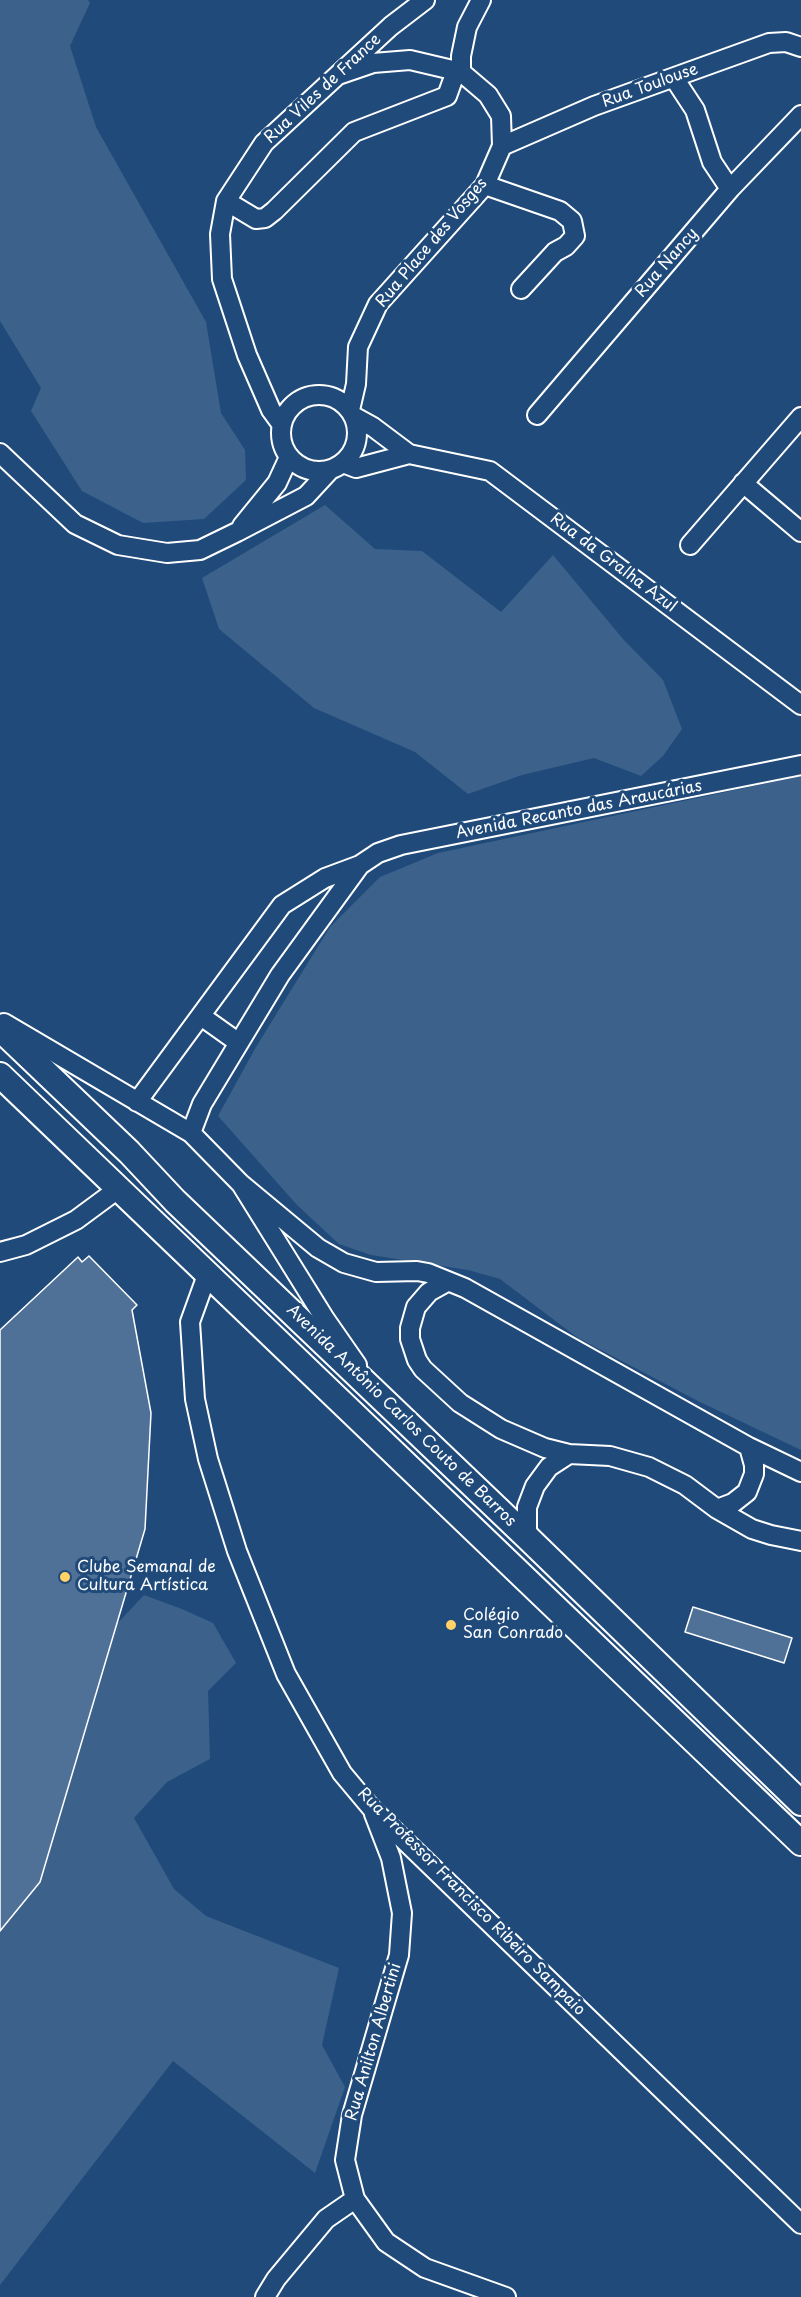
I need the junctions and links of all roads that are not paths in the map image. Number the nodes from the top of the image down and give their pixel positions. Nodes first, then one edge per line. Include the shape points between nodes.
1 (425, 0) edge
2 (481, 0) edge
3 (801, 47) edge
4 (458, 71) junction
5 (338, 75) junction
6 (674, 78) junction
7 (801, 115) edge
8 (502, 146) junction
9 (485, 185) junction
10 (730, 189) junction
11 (226, 201) junction
12 (521, 289) dead end
13 (351, 413) junction
14 (537, 415) dead end
15 (801, 417) edge
16 (282, 425) junction
17 (0, 453) edge
18 (409, 454) junction
19 (289, 457) junction
20 (337, 466) junction
21 (743, 483) junction
22 (801, 531) edge
23 (237, 532) junction
24 (690, 545) dead end
25 (801, 705) edge
26 (801, 765) edge
27 (360, 864) junction
28 (201, 1016) junction
29 (0, 1021) edge
30 (0, 1029) edge
31 (239, 1043) junction
32 (0, 1075) edge
33 (137, 1102) junction
34 (191, 1133) junction
35 (241, 1184) junction
36 (118, 1189) junction
37 (0, 1252) edge
38 (207, 1275) junction
39 (447, 1282) junction
40 (375, 1391) junction
41 (749, 1447) junction
42 (569, 1454) junction
43 (801, 1472) edge
44 (717, 1509) junction
45 (529, 1539) junction
46 (801, 1541) edge
47 (801, 1803) edge
48 (373, 1810) junction
49 (801, 1843) edge
50 (355, 2199) junction
51 (801, 2224) edge
52 (265, 2297) edge
53 (506, 2297) edge

1 - 5 street, Rua Viles de France via 390,26
2 - 4 street via 467,27
3 - 6 street, Rua Toulouse via 786,42 769,43
4 - 5 street, Rua Place des Vosges via 410,60 373,63
4 - 8 street, Rua Place des Vosges via 488,95 501,116
4 - 11 street via 447,96 354,132 265,218 256,219
5 - 11 street, Rua Viles de France via 264,143
6 - 8 street, Rua Toulouse via 594,106
6 - 10 street via 696,110 712,162
7 - 10 street, Rua Nancy
8 - 9 street, Rua Place des Vosges
9 - 12 street via 560,211 572,222 575,236
9 - 13 street, Rua Place des Vosges via 378,304 358,347
10 - 14 street, Rua Nancy
11 - 16 street, Rua Viles de France via 220,234 222,279 247,356 270,410
13 - 16 street via 338,399 306,397 292,405
13 - 18 street, Rua da Gralha Azul
13 - 20 street via 357,425 357,441 351,456
15 - 21 street
16 - 19 street via 280,434
17 - 23 street via 75,524 118,545 167,553 200,550
18 - 20 street, Rua da Gralha Azul via 356,468
18 - 25 street, Rua da Gralha Azul via 490,471
19 - 20 street via 308,471 324,472
19 - 23 street via 277,483
20 - 23 street via 306,496
21 - 22 street
21 - 24 street
26 - 27 street, Avenida Recanto das Araucárias via 401,845
27 - 28 street, Avenida Recanto das Araucárias via 325,878 282,905
27 - 31 street, Avenida Recanto das Araucárias via 280,975
28 - 31 street
28 - 33 street, Avenida Recanto das Araucárias
29 - 33 street
30 - 40 main road, Avenida Antônio Carlos Couto de Barros
31 - 34 street, Avenida Recanto das Araucárias via 202,1104
32 - 36 main road, Avenida Antônio Carlos Couto de Barros
33 - 34 street
34 - 35 street
35 - 39 street via 318,1248 344,1263 376,1272 417,1271
35 - 40 street
36 - 37 street via 76,1220 26,1245
36 - 38 main road, Avenida Antônio Carlos Couto de Barros
38 - 48 street, Rua Professor Francisco Ribeiro Sampaio via 190,1322 195,1399 208,1459 237,1551 286,1674 342,1773
38 - 49 main road, Avenida Antônio Carlos Couto de Barros
39 - 41 street via 465,1288
39 - 42 street via 429,1292 412,1317 410,1339 417,1360 441,1387 480,1417 523,1439
40 - 45 main road, Avenida Antônio Carlos Couto de Barros
41 - 43 street
41 - 44 street via 754,1474 747,1492 734,1503
42 - 44 street via 610,1456 649,1467 685,1485
42 - 45 street via 549,1467 535,1486 527,1507
44 - 46 street via 752,1529
45 - 47 main road, Avenida Antônio Carlos Couto de Barros
48 - 50 street, Rua Anilton Albertini via 391,1858 402,1913 399,1955 352,2115 345,2160
48 - 51 street, Rua Professor Francisco Ribeiro Sampaio
50 - 52 street via 326,2219
50 - 53 street, Rua Anilton Albertini via 386,2242 425,2268

